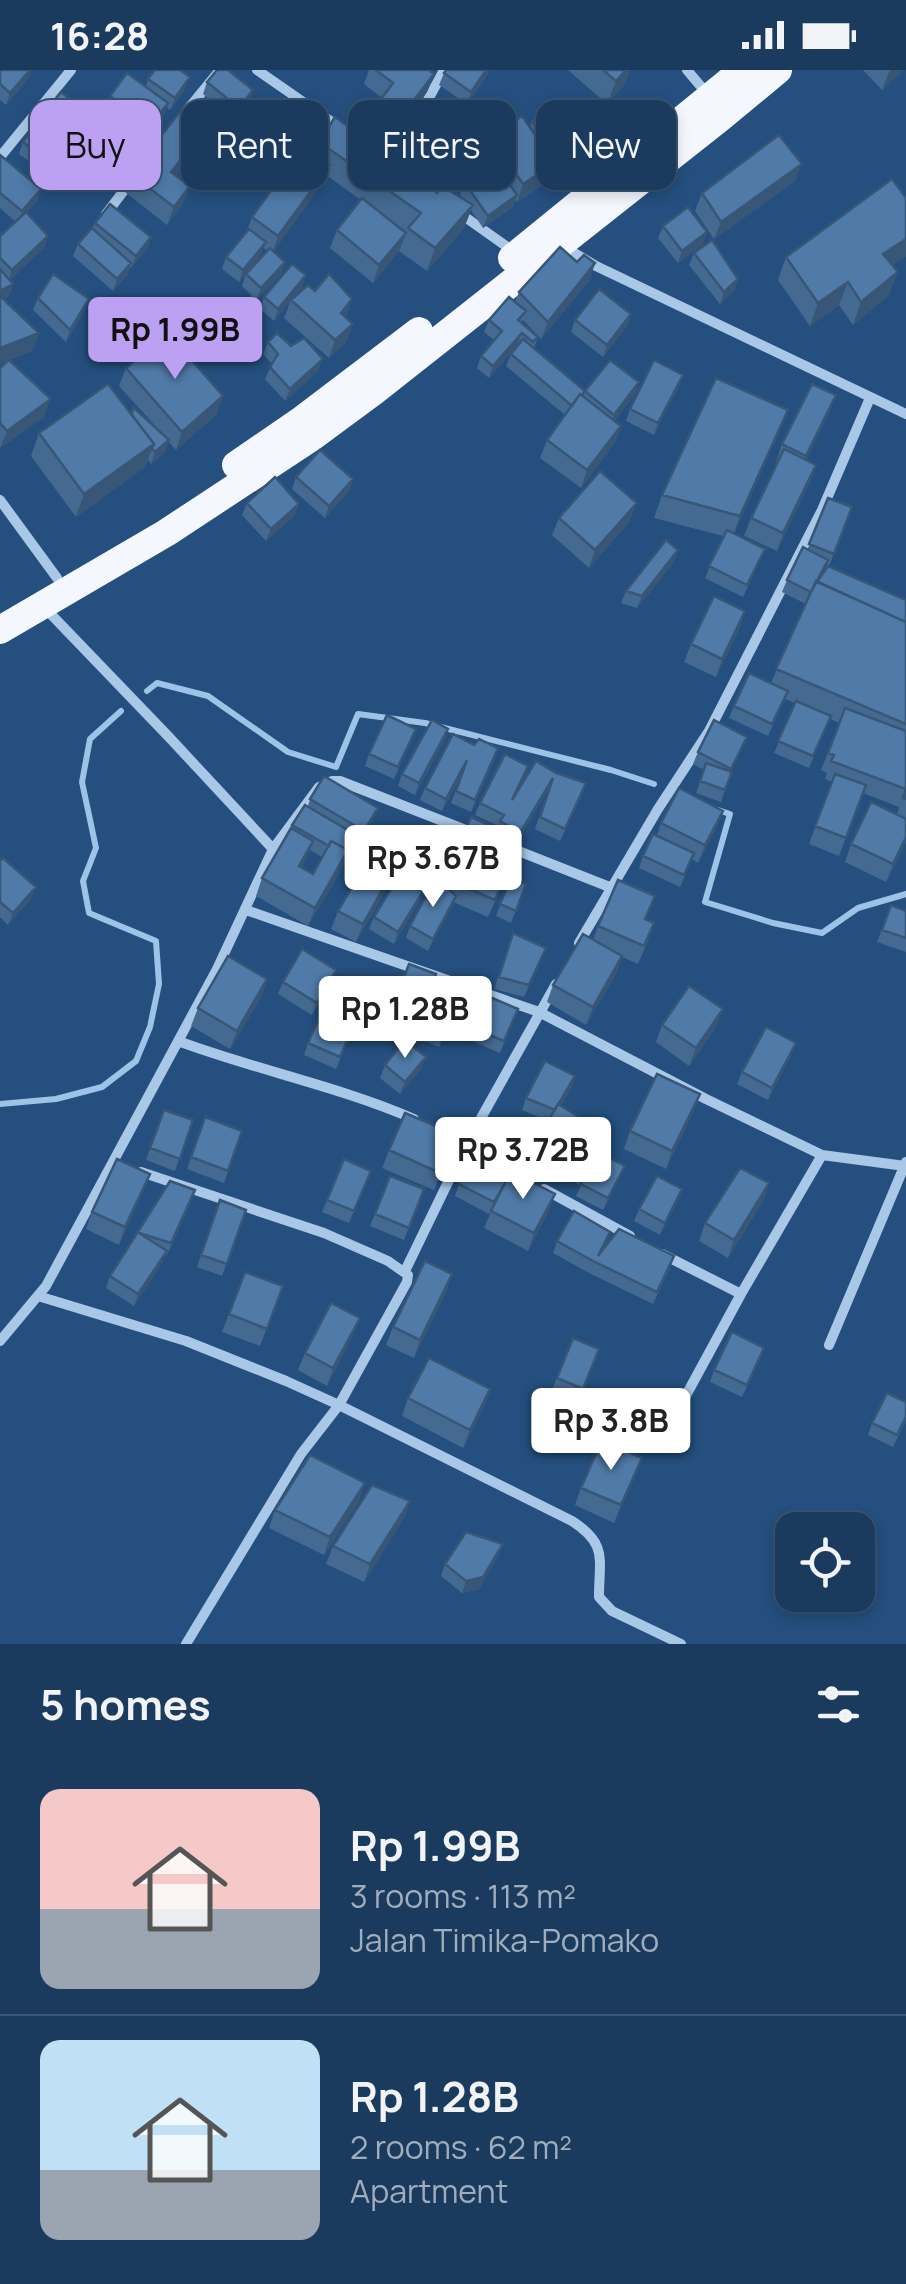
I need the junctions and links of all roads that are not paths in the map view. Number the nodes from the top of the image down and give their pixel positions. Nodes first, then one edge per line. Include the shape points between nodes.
1 (71, 70) edge
2 (220, 70) edge
3 (256, 70) edge
4 (444, 70) edge
5 (687, 70) edge
6 (743, 70) edge
7 (778, 70) edge
8 (709, 97) junction
9 (428, 100) edge
10 (175, 124) edge
11 (348, 134) edge
12 (0, 156) edge
13 (124, 190) edge
14 (453, 208) edge
15 (101, 219) edge
16 (560, 244) junction
17 (518, 254) junction
18 (870, 398) junction
19 (906, 414) edge
20 (0, 500) edge
21 (57, 578) junction
22 (42, 606) junction
23 (0, 608) edge
24 (0, 630) edge
25 (482, 836) edge
26 (500, 843) edge
27 (273, 849) junction
28 (612, 888) junction
29 (246, 910) junction
30 (575, 950) edge
31 (566, 967) edge
32 (539, 1012) junction
33 (178, 1041) junction
34 (424, 1124) edge
35 (436, 1130) edge
36 (466, 1146) junction
37 (822, 1155) junction
38 (113, 1162) junction
39 (905, 1164) edge
40 (405, 1271) junction
41 (741, 1294) junction
42 (38, 1296) junction
43 (0, 1341) edge
44 (829, 1345) dead end
45 (340, 1405) junction
46 (664, 1436) dead end
47 (186, 1644) edge
48 (682, 1644) edge

1 - 12 street
2 - 10 street
3 - 11 street
4 - 9 street
5 - 8 street
6 - 8 highway
7 - 16 highway
8 - 17 highway
13 - 15 street
14 - 17 street
16 - 18 street
16 - 22 highway via 312,437
17 - 21 highway via 304,420
18 - 19 street
18 - 28 street via 822,510 709,731
20 - 21 street
21 - 23 highway
22 - 24 highway
22 - 27 street
25 - 27 street via 332,781 319,787
26 - 28 street
27 - 29 street
28 - 30 street
29 - 32 street
29 - 33 street
31 - 32 street
32 - 36 street
32 - 37 street
33 - 34 street
33 - 38 street
35 - 36 street
36 - 40 street
36 - 41 street
37 - 39 street
37 - 41 street
38 - 40 street via 324,1232
38 - 42 street
39 - 44 street
40 - 45 street via 407,1282
41 - 46 street
42 - 43 street
42 - 45 street via 186,1341
45 - 47 street via 301,1454
45 - 48 street via 586,1530 600,1553 603,1602

